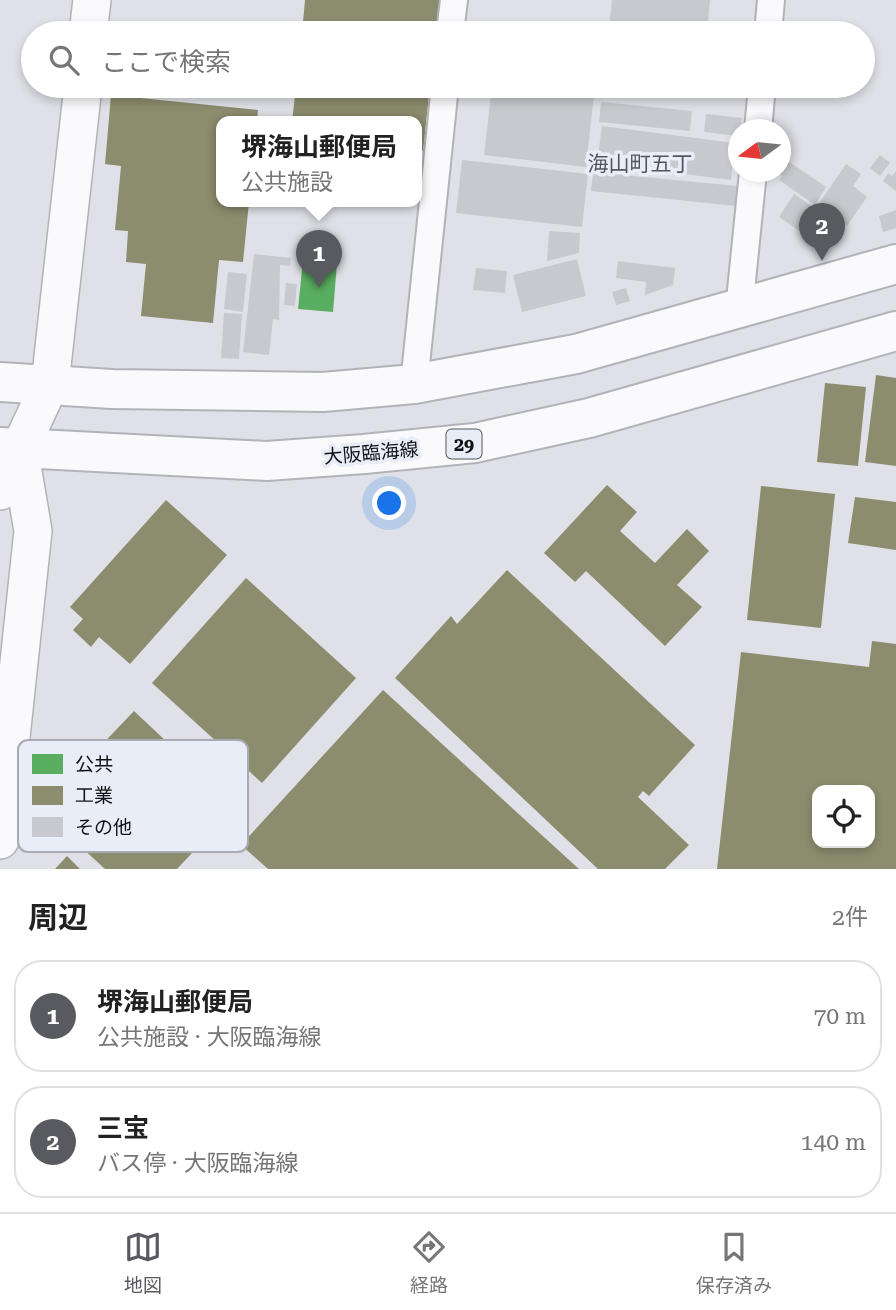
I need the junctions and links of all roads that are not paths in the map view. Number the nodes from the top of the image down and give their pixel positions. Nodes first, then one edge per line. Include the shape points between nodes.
1 (92, 0) edge
2 (454, 0) edge
3 (771, 0) edge
4 (89, 21) edge
5 (451, 21) edge
6 (769, 21) edge
7 (82, 98) edge
8 (444, 98) edge
9 (761, 98) edge
10 (759, 119) edge
11 (752, 182) edge
12 (896, 264) edge
13 (738, 310) junction
14 (896, 331) edge
15 (0, 382) edge
16 (50, 384) junction
17 (414, 384) junction
18 (10, 448) edge
19 (0, 491) edge
20 (0, 840) edge

1 - 4 street
2 - 5 street
3 - 6 street
7 - 16 street
8 - 17 street
9 - 10 street
11 - 13 street
12 - 13 main road
13 - 17 main road via 576,354
14 - 18 main road, 大阪臨海線 / 29 via 589,418 475,443 267,461
15 - 16 main road
16 - 17 main road via 323,392
16 - 18 street
18 - 19 street
18 - 20 street via 33,531

